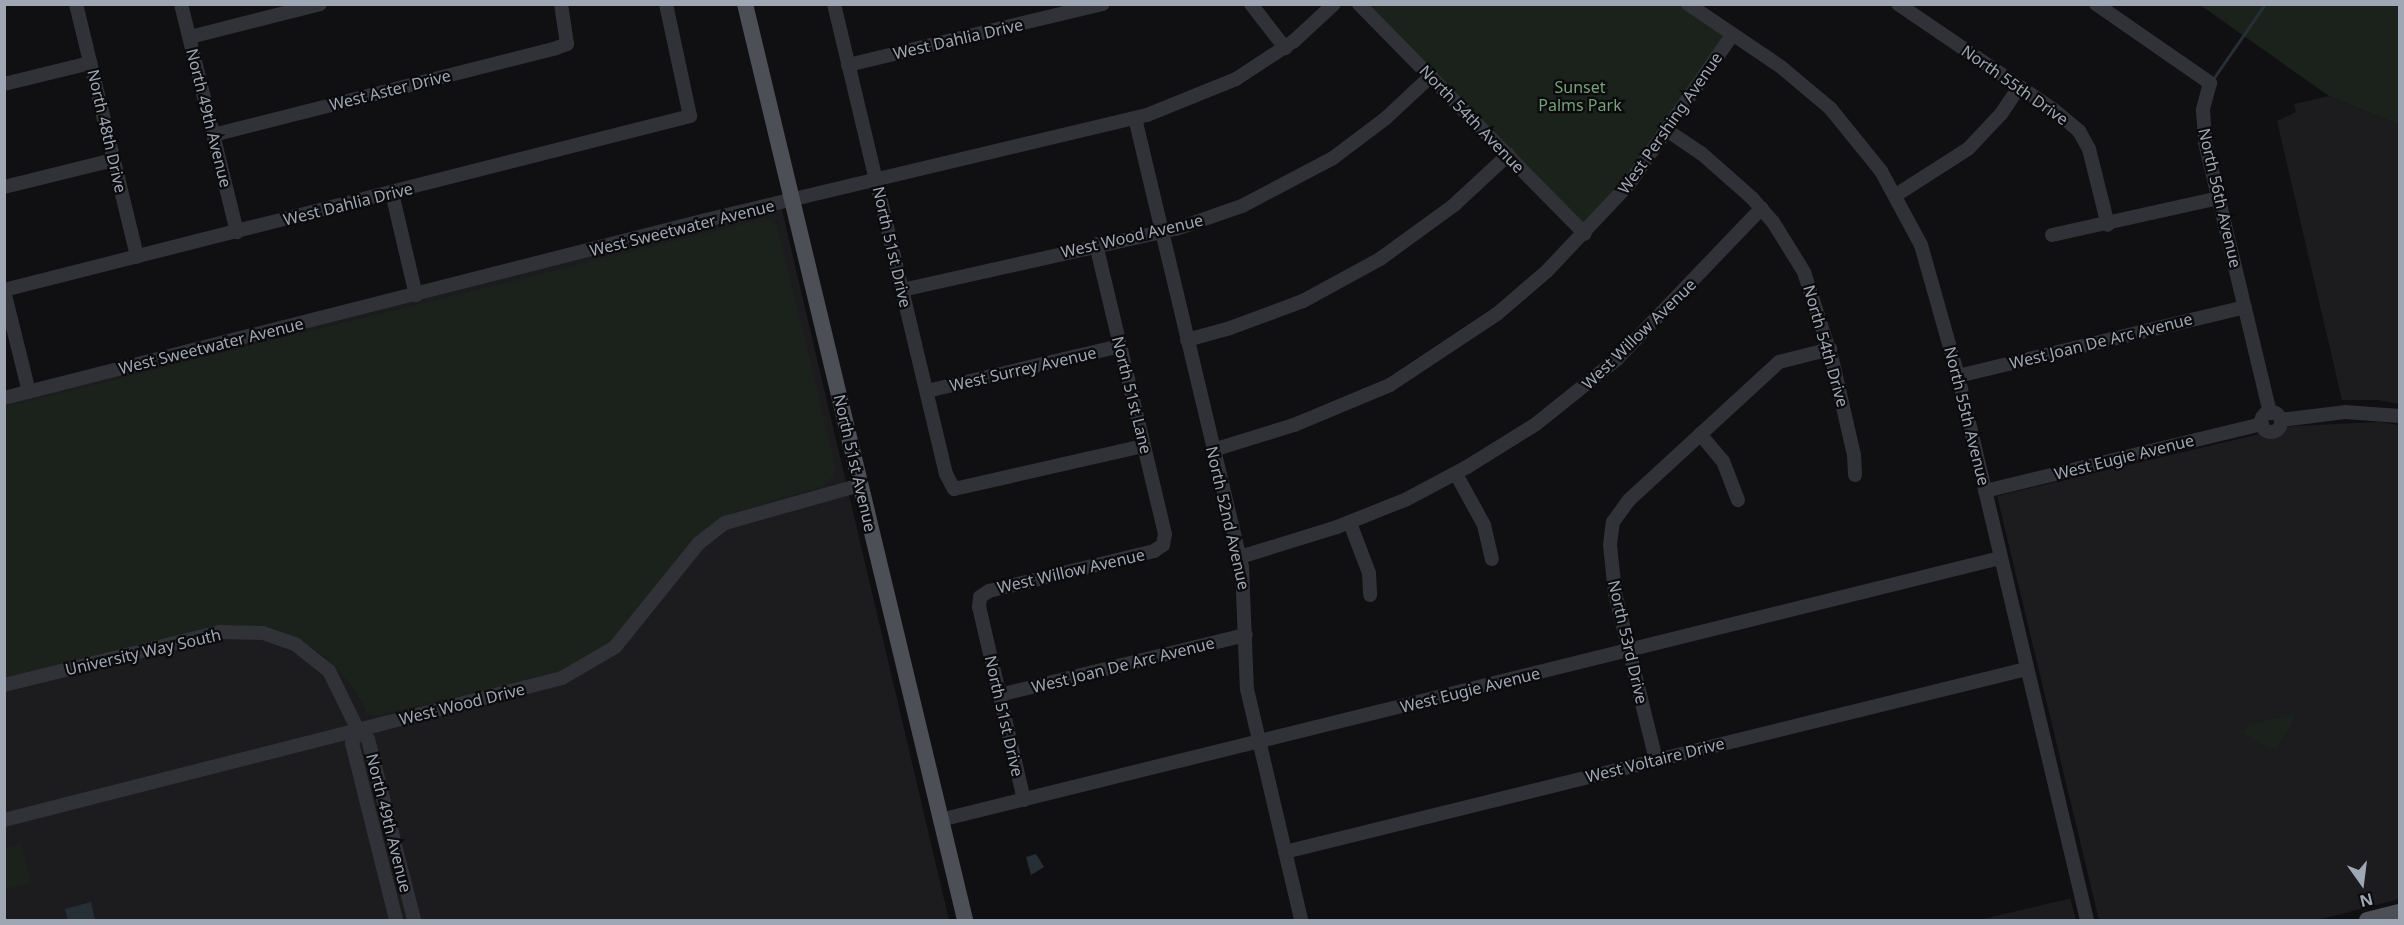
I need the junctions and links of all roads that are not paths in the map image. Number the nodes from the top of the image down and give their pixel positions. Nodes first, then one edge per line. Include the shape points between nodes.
1 (76, 4) edge
2 (182, 4) edge
3 (320, 4) edge
4 (561, 4) edge
5 (666, 4) edge
6 (745, 4) edge
7 (834, 4) edge
8 (1103, 4) edge
9 (1251, 4) edge
10 (1334, 4) edge
11 (1359, 4) edge
12 (1689, 4) edge
13 (1898, 4) edge
14 (2096, 4) edge
15 (1732, 35) junction
16 (190, 37) junction
17 (1285, 48) junction
18 (90, 63) junction
19 (848, 65) junction
20 (1431, 76) junction
21 (4, 84) edge
22 (2019, 87) junction
23 (1136, 118) junction
24 (1668, 131) junction
25 (213, 135) junction
26 (1508, 155) junction
27 (113, 160) junction
28 (876, 179) junction
29 (4, 187) edge
30 (392, 193) junction
31 (1896, 195) junction
32 (2219, 198) junction
33 (792, 200) junction
34 (1762, 208) junction
35 (2108, 225) junction
36 (237, 232) junction
37 (1162, 232) junction
38 (1585, 234) junction
39 (2052, 235) dead end
40 (1096, 244) junction
41 (137, 257) junction
42 (902, 290) junction
43 (4, 291) edge
44 (416, 295) junction
45 (2245, 307) junction
46 (1187, 340) junction
47 (1119, 346) junction
48 (1830, 349) junction
49 (1958, 376) junction
50 (28, 392) junction
51 (927, 392) junction
52 (4, 398) edge
53 (2400, 416) edge
54 (2271, 419) junction
55 (1700, 434) junction
56 (1144, 446) junction
57 (1213, 450) junction
58 (1456, 474) junction
59 (1855, 475) dead end
60 (860, 485) junction
61 (1985, 491) junction
62 (1738, 500) dead end
63 (1350, 523) junction
64 (1163, 545) joint
65 (1240, 557) junction
66 (2000, 558) junction
67 (1492, 560) dead end
68 (1370, 595) dead end
69 (980, 597) joint
70 (1246, 635) junction
71 (1629, 650) junction
72 (314, 656) joint
73 (2026, 669) junction
74 (4, 685) edge
75 (999, 695) junction
76 (358, 730) junction
77 (1258, 742) junction
78 (1656, 760) junction
79 (1024, 800) junction
80 (4, 820) edge
81 (940, 820) junction
82 (1285, 852) junction
83 (2400, 912) edge
84 (396, 921) edge
85 (414, 921) edge
86 (965, 921) edge
87 (1301, 921) edge
88 (2087, 921) edge
89 (2367, 921) edge

1 - 18 street, North 48th Drive
2 - 16 street, North 49th Avenue
3 - 16 street
4 - 25 street, West Aster Drive via 567,44
5 - 30 street, West Dahlia Drive via 690,116
6 - 33 main road, North 51st Avenue
7 - 19 street, North 51st Drive
8 - 19 street, West Dahlia Drive
9 - 17 street
10 - 17 street, West Sweetwater Avenue
11 - 20 street, North 54th Avenue
12 - 15 street, North 55th Avenue
13 - 22 street, North 55th Drive
14 - 32 street, North 56th Avenue via 2210,83 2202,120
15 - 24 street, West Pershing Avenue
15 - 31 street, North 55th Avenue via 1781,67 1830,108 1856,136
16 - 25 street, North 49th Avenue
17 - 23 street, West Sweetwater Avenue via 1215,89
18 - 21 street
18 - 27 street, North 48th Drive
19 - 28 street, North 51st Drive
20 - 26 street, North 54th Avenue
20 - 37 street, West Wood Avenue via 1386,118 1308,174 1242,206
22 - 31 street via 2001,114 1968,149
22 - 35 street, North 55th Drive via 2079,131 2089,149
23 - 28 street, West Sweetwater Avenue
23 - 37 street, North 52nd Avenue
24 - 34 street, North 54th Drive via 1730,177
24 - 38 street, West Pershing Avenue
25 - 36 street, North 49th Avenue
26 - 38 street, North 54th Avenue
26 - 46 street via 1454,205 1370,265 1293,305
27 - 29 street
27 - 41 street, North 48th Drive
28 - 33 street, West Sweetwater Avenue
28 - 42 street, North 51st Drive
30 - 36 street, West Dahlia Drive
30 - 44 street
31 - 49 street, North 55th Avenue via 1932,278
32 - 35 street
32 - 45 street, North 56th Avenue
33 - 44 street, West Sweetwater Avenue
33 - 60 main road, North 51st Avenue
34 - 48 street, North 54th Drive via 1804,272
34 - 58 street, West Willow Avenue via 1617,359 1536,424
35 - 39 street
36 - 41 street, West Dahlia Drive
37 - 40 street, West Wood Avenue
37 - 46 street, North 52nd Avenue
38 - 57 street, West Pershing Avenue via 1497,314 1390,385 1294,425
40 - 42 street, West Wood Avenue
40 - 47 street, North 51st Lane
41 - 43 street, West Dahlia Drive
42 - 51 street, North 51st Drive
43 - 50 street
44 - 50 street, West Sweetwater Avenue
45 - 49 street, West Joan De Arc Avenue
45 - 54 street, North 56th Avenue
46 - 57 street, North 52nd Avenue
47 - 51 street, West Surrey Avenue
47 - 56 street, North 51st Lane
48 - 55 street via 1779,362
48 - 59 street, North 54th Drive
49 - 61 street, North 55th Avenue
50 - 52 street, West Sweetwater Avenue
51 - 56 street, North 51st Drive via 946,474 954,489
53 - 54 street, West Eugie Avenue via 2352,412
54 - 61 street, West Eugie Avenue
55 - 62 street via 1723,461
55 - 71 street, North 53rd Drive via 1629,500 1613,522 1612,578
56 - 64 street, North 51st Lane via 1165,534
57 - 65 street, North 52nd Avenue
58 - 63 street, West Willow Avenue
58 - 67 street via 1484,525
60 - 76 street, West Wood Drive via 725,523 699,543 615,647 579,672
60 - 81 main road, North 51st Avenue
61 - 66 street, North 55th Avenue
63 - 65 street, West Willow Avenue
63 - 68 street via 1369,573
64 - 69 street, West Willow Avenue via 1154,551 989,591
65 - 70 street, North 52nd Avenue
66 - 71 street, West Eugie Avenue
66 - 73 street, North 55th Avenue
69 - 75 street, North 51st Drive via 978,607
70 - 75 street, West Joan De Arc Avenue
70 - 77 street, North 52nd Avenue via 1247,689
71 - 77 street, West Eugie Avenue
71 - 78 street, North 53rd Drive
72 - 74 street, University Way South via 274,636 219,632
72 - 76 street, North 49th Avenue via 342,691
73 - 78 street, West Voltaire Drive
73 - 88 street, North 55th Avenue
75 - 79 street, North 51st Drive
76 - 80 street, West Wood Drive
76 - 84 street, North 49th Avenue via 352,743
76 - 85 street, North 49th Avenue via 368,739
77 - 79 street, West Eugie Avenue
77 - 82 street, North 52nd Avenue
78 - 82 street, West Voltaire Drive
79 - 81 street, West Eugie Avenue
81 - 86 main road, North 51st Avenue
82 - 87 street, North 52nd Avenue
83 - 89 main road

